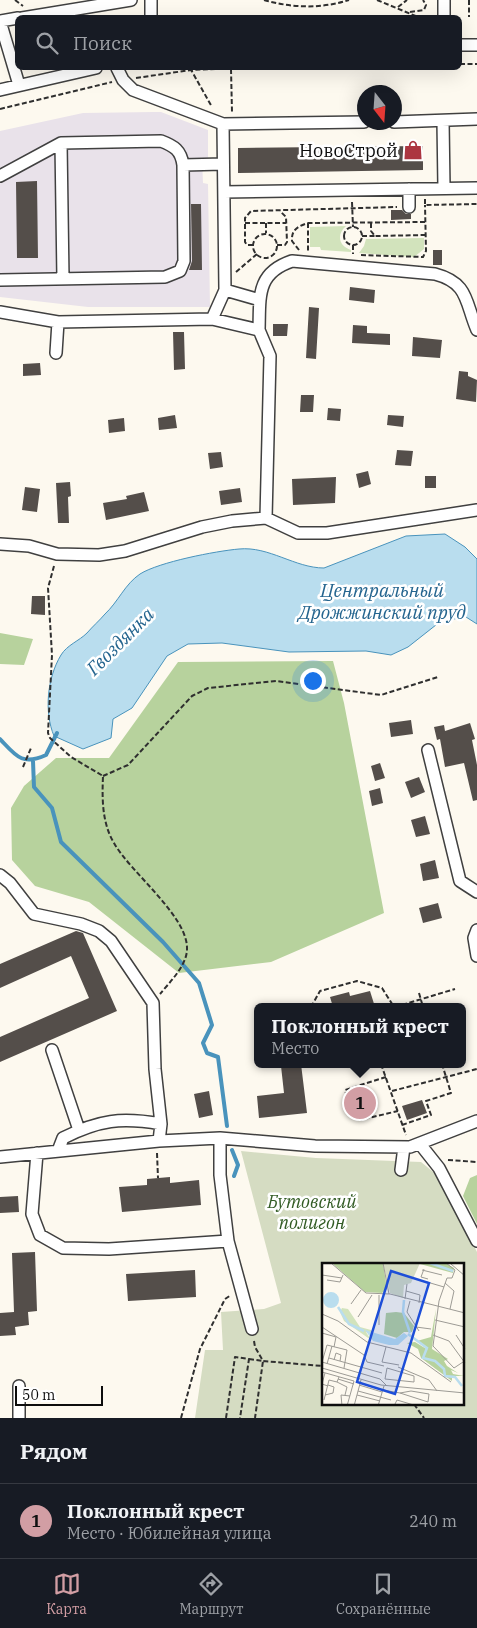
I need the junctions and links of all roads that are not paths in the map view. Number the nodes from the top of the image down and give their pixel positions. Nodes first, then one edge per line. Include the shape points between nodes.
1 (130, 0) edge
2 (151, 0) edge
3 (444, 0) edge
4 (40, 15) edge
5 (151, 15) edge
6 (444, 15) edge
7 (15, 18) edge
8 (462, 45) edge
9 (477, 45) edge
10 (15, 69) edge
11 (15, 70) edge
12 (87, 70) edge
13 (118, 70) edge
14 (20, 85) junction
15 (0, 90) edge
16 (477, 119) edge
17 (443, 121) junction
18 (357, 122) edge
19 (402, 122) edge
20 (228, 124) junction
21 (61, 143) junction
22 (223, 164) junction
23 (183, 165) junction
24 (0, 176) edge
25 (444, 188) junction
26 (477, 188) edge
27 (409, 189) junction
28 (224, 192) junction
29 (410, 207) road end
30 (63, 279) junction
31 (0, 280) edge
32 (225, 286) junction
33 (260, 300) junction
34 (0, 312) edge
35 (212, 320) junction
36 (58, 322) junction
37 (259, 330) junction
38 (477, 330) edge
39 (56, 352) dead end
40 (477, 510) edge
41 (266, 518) junction
42 (0, 544) edge
43 (428, 750) dead end
44 (0, 875) edge
45 (477, 892) edge
46 (477, 930) edge
47 (477, 956) edge
48 (52, 1050) dead end
49 (477, 1121) edge
50 (161, 1124) junction
51 (79, 1130) junction
52 (220, 1138) junction
53 (160, 1143) junction
54 (411, 1146) junction
55 (58, 1151) junction
56 (37, 1153) junction
57 (0, 1157) edge
58 (401, 1170) dead end
59 (477, 1240) edge
60 (228, 1241) junction
61 (252, 1329) road end
62 (19, 1386) dead end
63 (19, 1418) edge

1 - 4 street
2 - 5 street
3 - 6 street
7 - 10 street via 0,21
8 - 9 street
11 - 14 street
12 - 14 street
13 - 20 street via 133,90
14 - 15 street
16 - 17 street
17 - 19 street
17 - 25 street
18 - 20 street
20 - 22 street
21 - 23 street via 161,141 178,150
21 - 24 street
21 - 30 street
22 - 23 street
22 - 28 street
23 - 30 street via 184,261 180,271 165,277
25 - 26 street
25 - 27 street
27 - 28 street
27 - 29 street
28 - 32 street
30 - 31 street
32 - 33 street
32 - 35 street
33 - 37 street
33 - 38 street via 264,279 292,260 435,274 447,277 459,286
34 - 36 street
35 - 36 street
35 - 37 street
36 - 39 street
37 - 41 street via 270,356
40 - 41 street via 327,533 298,533
41 - 42 street via 202,527 125,551 99,555 57,554 29,546
43 - 45 street via 460,881
44 - 50 street via 34,914 81,924 111,941 153,1003
46 - 47 street via 474,938
48 - 51 street
49 - 54 street
50 - 51 street via 132,1119 90,1125
50 - 53 street
51 - 55 street via 63,1138
52 - 53 street
52 - 54 street via 315,1146
52 - 60 street via 220,1175
53 - 55 street
54 - 58 street
54 - 59 street via 432,1158
55 - 56 street
56 - 57 street
56 - 60 street via 32,1214 40,1235 63,1248 109,1249
60 - 61 street
62 - 63 street

